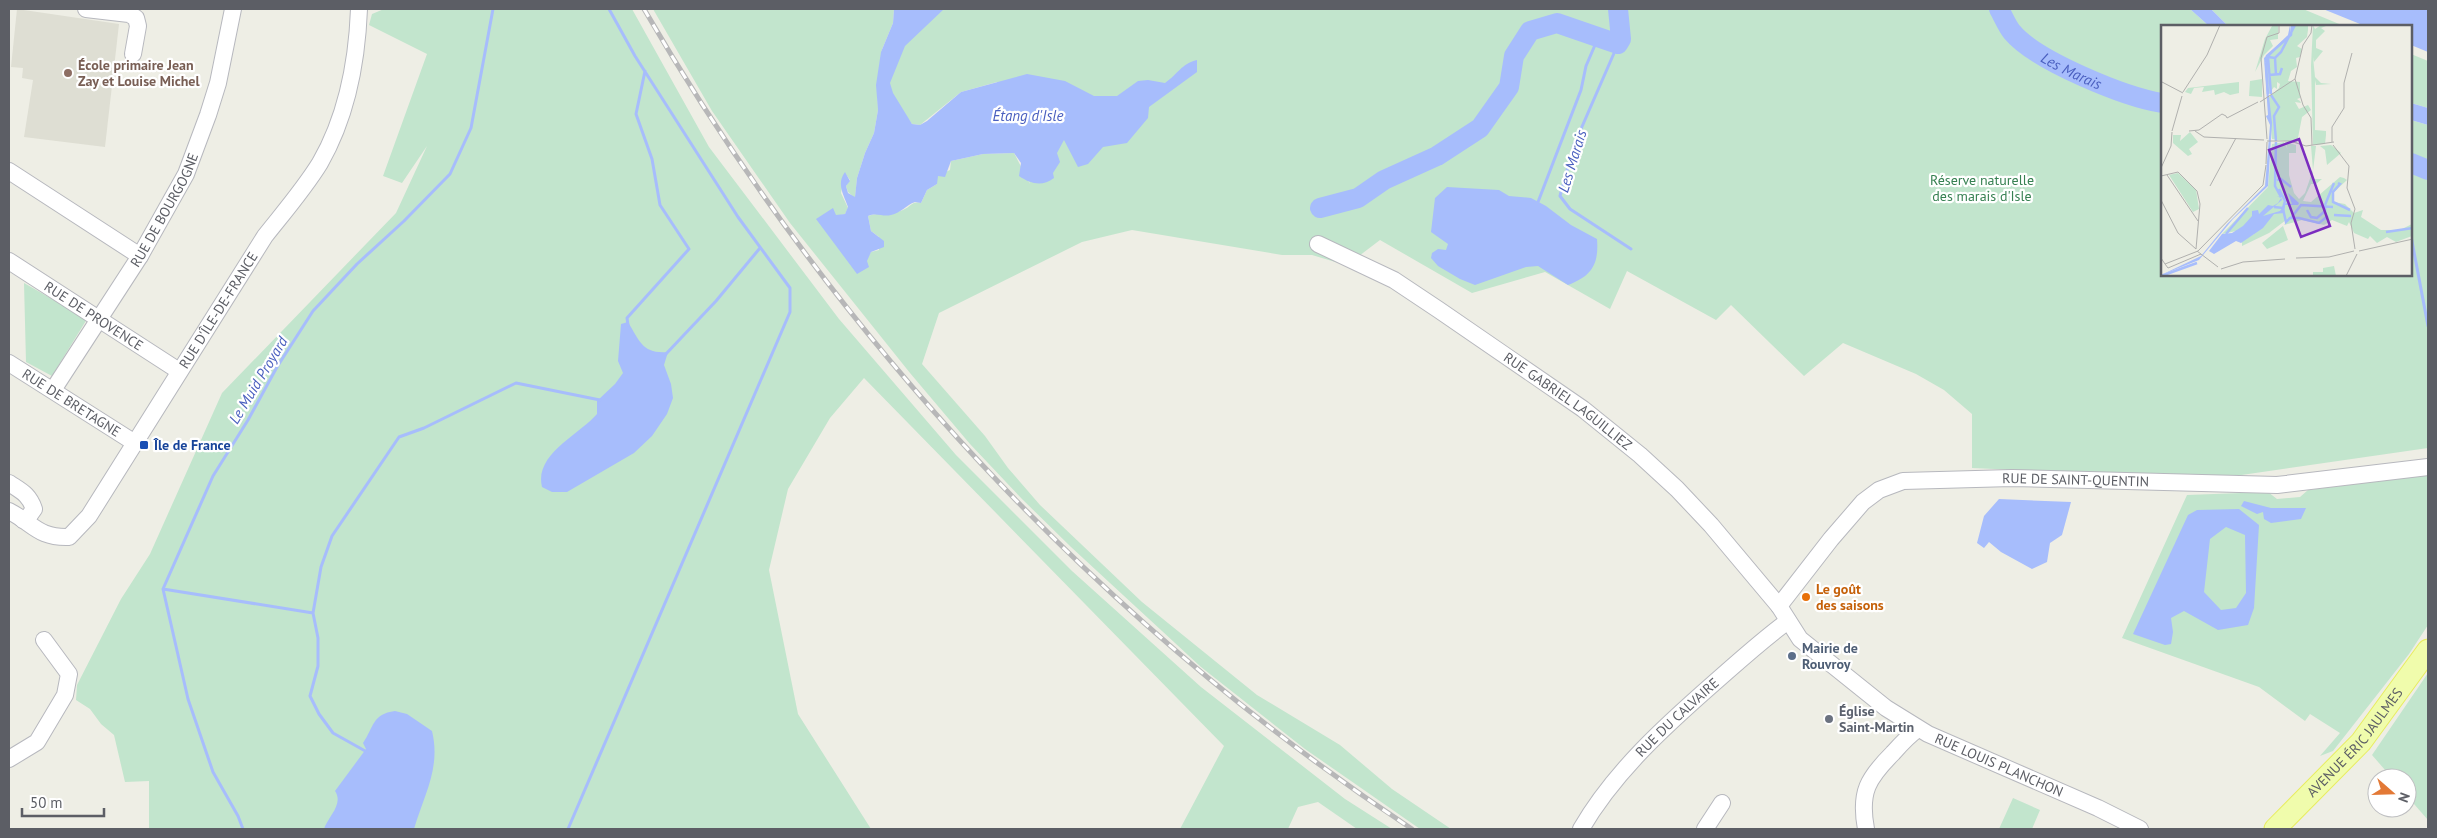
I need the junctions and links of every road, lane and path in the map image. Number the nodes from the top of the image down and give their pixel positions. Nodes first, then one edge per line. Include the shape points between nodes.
1 (86, 9) edge
2 (233, 9) edge
3 (359, 9) edge
4 (133, 54) dead end
5 (9, 172) edge
6 (1318, 244) dead end
7 (140, 256) junction
8 (9, 261) edge
9 (100, 320) junction
10 (9, 363) edge
11 (179, 371) junction
12 (54, 390) junction
13 (134, 443) junction
14 (2428, 467) edge
15 (9, 483) edge
16 (16, 516) edge
17 (1778, 606) junction
18 (1788, 621) junction
19 (44, 640) dead end
20 (2428, 650) edge
21 (1918, 729) junction
22 (9, 759) edge
23 (1722, 803) dead end
24 (1581, 829) edge
25 (1705, 829) edge
26 (1866, 829) edge
27 (2140, 829) edge
28 (2275, 829) edge

1 - 4 street via 128,14 136,18 138,26
2 - 7 street, RUE DE BOURGOGNE via 218,83 186,174
3 - 11 street, RUE D'ÎLE-DE-FRANCE via 354,68 333,136 320,162 265,236
5 - 7 street
6 - 17 street, RUE GABRIEL LAGUILLIEZ via 1394,280 1583,409 1677,489
7 - 9 street, RUE DE BOURGOGNE
8 - 9 street, RUE DE PROVENCE
9 - 11 street, RUE DE PROVENCE
9 - 12 street, RUE DE BOURGOGNE
10 - 12 street, RUE DE BRETAGNE
11 - 13 street, RUE D'ÎLE-DE-FRANCE
12 - 13 street, RUE DE BRETAGNE
13 - 16 street, RUE D'ÎLE-DE-FRANCE via 89,516 69,537 40,533
14 - 17 street, RUE DE SAINT-QUENTIN via 2277,485 2012,478 1903,481 1879,490 1863,502
15 - 16 street via 28,495 34,509 29,516
17 - 18 street, RUE LOUIS PLANCHON
18 - 21 street, RUE LOUIS PLANCHON via 1800,639 1827,662
18 - 24 street, RUE DU CALVAIRE via 1648,744 1606,792
19 - 22 street via 69,674 65,695 37,742
20 - 28 main road, AVENUE ÉRIC JAULMES via 2360,742
21 - 26 street via 1872,775 1865,794
21 - 27 street, RUE LOUIS PLANCHON
23 - 25 street

